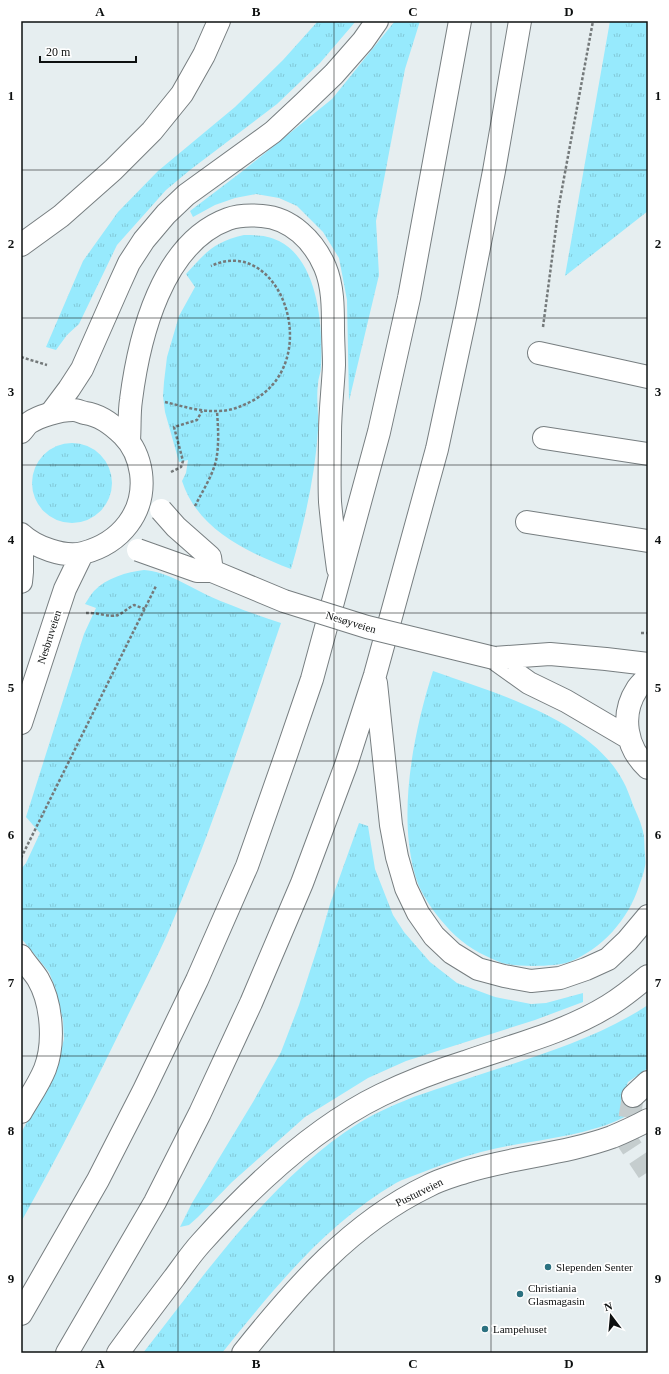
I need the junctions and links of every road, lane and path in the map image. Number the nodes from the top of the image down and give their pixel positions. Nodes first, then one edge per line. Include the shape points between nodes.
1 (219, 21) edge
2 (377, 21) edge
3 (460, 21) edge
4 (520, 21) edge
5 (592, 21) edge
6 (21, 245) edge
7 (209, 267) dead end
8 (539, 353) joint
9 (21, 357) edge
10 (47, 365) dead end
11 (648, 377) edge
12 (165, 402) dead end
13 (202, 411) junction
14 (217, 411) junction
15 (51, 413) junction
16 (24, 424) edge
17 (544, 438) dead end
18 (129, 440) junction
19 (648, 454) edge
20 (172, 472) dead end
21 (142, 484) junction
22 (193, 510) dead end
23 (527, 522) dead end
24 (21, 535) edge
25 (648, 542) edge
26 (108, 543) junction
27 (82, 554) junction
28 (212, 571) junction
29 (158, 581) dead end
30 (21, 582) edge
31 (339, 582) junction
32 (145, 609) junction
33 (94, 612) dead end
34 (494, 658) junction
35 (648, 664) edge
36 (375, 675) junction
37 (648, 677) edge
38 (21, 723) edge
39 (629, 738) junction
40 (648, 768) edge
41 (21, 858) edge
42 (648, 916) edge
43 (21, 956) edge
44 (648, 976) edge
45 (21, 1112) edge
46 (648, 1120) edge
47 (21, 1314) edge
48 (67, 1353) edge
49 (118, 1353) edge
50 (243, 1353) edge

1 - 6 main road via 182,94 152,131 67,211
2 - 15 main road via 363,42 304,103 273,132 186,195 144,240 129,263 82,369
3 - 31 main road via 409,298 379,432
4 - 36 main road via 494,171 437,449
5 - 8 path via 559,205
7 - 14 path via 227,262 241,262 254,266 265,274 284,299 290,330 290,348 286,363 270,389 260,398 243,406
8 - 11 main road
9 - 10 path
12 - 13 path
13 - 14 path
13 - 20 path via 197,420 174,427 183,461 181,467
14 - 22 path via 217,456
15 - 16 main road
15 - 18 main road via 73,410 94,414 114,425
17 - 19 main road
18 - 21 main road via 139,461
18 - 31 main road via 131,401 145,329 155,302 180,256 212,226 230,218 267,216 286,222 301,232 314,247 325,267 333,311 330,501
21 - 26 main road via 140,501 133,518 122,532
21 - 28 main road, bridge via 176,527 210,557
23 - 25 main road
24 - 27 main road via 41,548
24 - 30 main road
26 - 27 main road
26 - 28 main road, Nesøyveien, bridge via 138,550 197,571
27 - 38 main road, Nesbruveien via 65,589
28 - 34 main road, Nesøyveien, bridge via 323,614
29 - 32 path
31 - 47 main road via 312,679 247,866 197,980 144,1090 98,1180
32 - 33 path via 134,605 117,616
32 - 41 path
34 - 35 main road, Nesøyveien via 550,654
34 - 39 main road, Nesøyveien via 529,683
36 - 42 main road via 391,825 397,857 406,888 418,913 434,936 452,953 478,969 504,976 531,981 560,978 586,970 608,959 627,942
36 - 48 main road via 346,765 305,875 248,1010 155,1202
37 - 39 main road via 630,703 627,721
39 - 40 main road via 633,750
43 - 45 main road via 38,980 44,994 51,1033 45,1068
44 - 49 main road via 608,1007 580,1021 393,1090 348,1113 311,1138 276,1168 199,1244
46 - 50 main road, Pustutveien via 612,1137 466,1172 429,1185 399,1201 360,1228 325,1258

